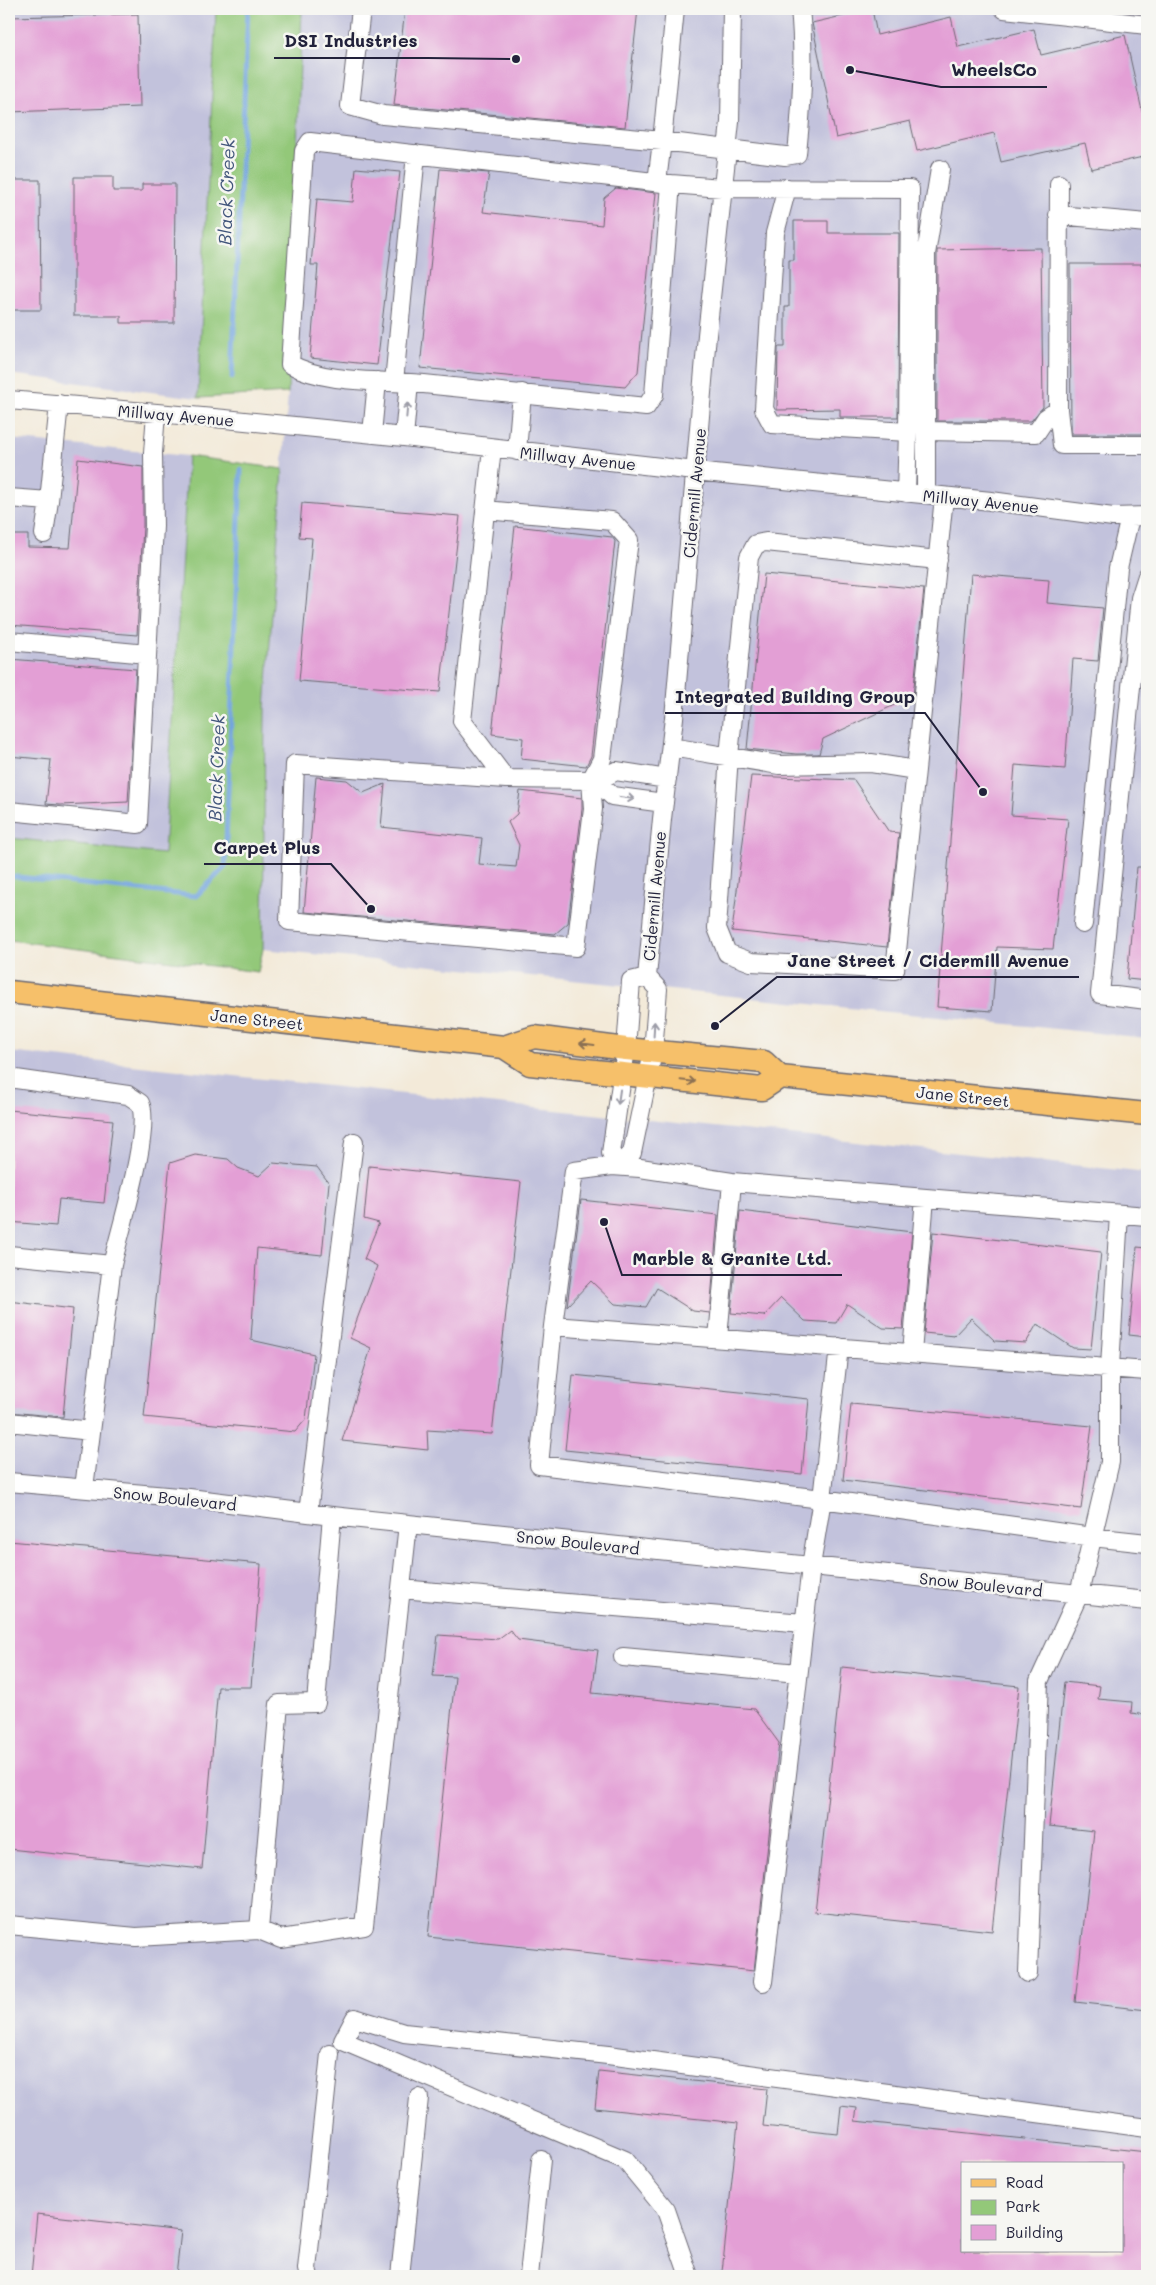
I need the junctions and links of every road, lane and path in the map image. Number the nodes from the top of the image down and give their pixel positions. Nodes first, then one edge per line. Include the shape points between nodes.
1 (361, 9) edge
2 (675, 9) edge
3 (732, 9) edge
4 (800, 9) edge
5 (1004, 9) edge
6 (1141, 19) edge
7 (662, 142) junction
8 (726, 148) junction
9 (416, 154) junction
10 (940, 169) dead end
11 (664, 183) junction
12 (1059, 184) dead end
13 (722, 188) junction
14 (787, 188) junction
15 (1058, 216) junction
16 (1147, 223) edge
17 (393, 382) junction
18 (522, 393) junction
19 (9, 400) edge
20 (59, 404) junction
21 (1058, 410) junction
22 (156, 413) junction
23 (926, 431) junction
24 (908, 432) junction
25 (372, 434) junction
26 (404, 437) junction
27 (1147, 445) edge
28 (492, 448) junction
29 (517, 451) junction
30 (696, 471) junction
31 (906, 493) junction
32 (926, 495) junction
33 (944, 497) junction
34 (9, 498) edge
35 (49, 501) junction
36 (485, 510) junction
37 (1138, 516) edge
38 (44, 534) dead end
39 (938, 560) junction
40 (1147, 576) edge
41 (9, 641) edge
42 (147, 654) junction
43 (670, 747) junction
44 (729, 756) junction
45 (916, 770) junction
46 (667, 778) junction
47 (506, 780) junction
48 (594, 780) junction
49 (664, 802) junction
50 (9, 811) edge
51 (1083, 924) dead end
52 (647, 977) junction
53 (9, 992) edge
54 (1147, 1000) edge
55 (504, 1047) junction
56 (626, 1049) junction
57 (653, 1052) junction
58 (622, 1074) junction
59 (648, 1077) junction
60 (780, 1077) junction
61 (9, 1078) edge
62 (1147, 1114) edge
63 (354, 1142) dead end
64 (618, 1166) junction
65 (732, 1182) junction
66 (925, 1198) junction
67 (1118, 1214) junction
68 (1147, 1216) edge
69 (9, 1255) edge
70 (112, 1264) junction
71 (553, 1326) junction
72 (718, 1338) junction
73 (839, 1347) junction
74 (912, 1353) junction
75 (1110, 1368) junction
76 (1147, 1371) edge
77 (9, 1422) edge
78 (91, 1431) junction
79 (9, 1482) edge
80 (84, 1488) junction
81 (822, 1499) junction
82 (308, 1513) junction
83 (332, 1516) junction
84 (408, 1524) junction
85 (1092, 1537) junction
86 (1147, 1543) edge
87 (811, 1566) junction
88 (401, 1588) junction
89 (1079, 1594) junction
90 (1147, 1601) edge
91 (804, 1623) junction
92 (623, 1657) dead end
93 (798, 1673) junction
94 (9, 1925) edge
95 (259, 1930) junction
96 (1028, 1973) dead end
97 (763, 1982) dead end
98 (330, 2054) dead end
99 (419, 2098) dead end
100 (1147, 2128) edge
101 (541, 2160) dead end
102 (309, 2276) edge
103 (400, 2276) edge
104 (529, 2276) edge
105 (689, 2276) edge

1 - 7 street via 350,106 383,115
2 - 7 street
3 - 8 street, Cidermill Avenue via 730,122
4 - 8 street via 802,103 796,154 786,156
5 - 6 street
7 - 8 street
7 - 11 street
8 - 13 street, Cidermill Avenue
9 - 11 street
9 - 17 street
9 - 17 street via 310,142 304,151 290,364 304,372
10 - 23 street via 926,254
11 - 13 street
11 - 18 street via 654,396 646,408
12 - 15 street
13 - 14 street
13 - 30 street, Cidermill Avenue
14 - 24 street via 910,189
14 - 24 street via 774,233 764,409 772,424
15 - 16 street
15 - 21 street
17 - 18 street
17 - 25 street
26 -> 17 street
18 - 29 street
19 - 20 street, Millway Avenue
20 - 22 street, Millway Avenue
20 - 35 street
21 - 23 street via 1046,418 1036,433
21 - 27 street via 1062,445
22 - 25 street, Millway Avenue
22 - 42 street via 152,453 154,526
23 - 32 street
24 - 31 street
25 - 26 street, Millway Avenue
26 - 28 street, Millway Avenue
28 - 29 street, Millway Avenue
28 - 36 street
29 - 30 street, Millway Avenue
30 - 31 street, Millway Avenue
30 - 43 street, Cidermill Avenue
31 - 32 street, Millway Avenue
32 - 33 street, Millway Avenue
33 - 37 street, Millway Avenue via 1113,517
33 - 39 street
34 - 35 street
35 - 38 street
36 - 47 street via 462,720
36 - 48 street via 612,521 629,540 602,759
37 - 51 street via 1118,568
39 - 44 street via 766,542 756,544 749,557
39 - 45 street
40 - 54 street via 1140,598 1100,994
41 - 42 street
42 - 50 street via 138,824
43 - 44 street
43 - 46 street, Cidermill Avenue
44 - 45 street via 779,765 871,762
44 - 45 street via 717,928 727,953 751,962 895,970
46 - 48 street via 616,771
46 - 49 street, Cidermill Avenue
47 - 48 street
47 - 48 street via 295,764 289,921 576,947
48 -> 49 street via 612,796
49 - 52 street, Cidermill Avenue
52 - 56 street, Cidermill Avenue via 631,982
57 -> 52 street, Cidermill Avenue via 658,989
53 - 55 main road, Jane Street
56 -> 55 main road, Jane Street via 534,1037
55 - 58 main road, Jane Street via 530,1064
56 - 57 main road, Jane Street
56 - 58 street
57 - 59 street, Cidermill Avenue
57 - 60 main road, Jane Street via 764,1062
58 - 59 main road, Jane Street
58 -> 64 street via 611,1153
59 -> 60 main road, Jane Street via 762,1089
59 - 64 street, Cidermill Avenue via 632,1153
60 - 62 main road, Jane Street
61 - 70 street via 128,1095 140,1103 144,1121
63 - 82 street
64 - 65 street
64 - 71 street via 574,1171
65 - 66 street
65 - 72 street
66 - 67 street
66 - 74 street
67 - 68 street
67 - 75 street
69 - 70 street
70 - 78 street
71 - 72 street
71 - 81 street via 539,1465
72 - 73 street
73 - 74 street
73 - 81 street
74 - 75 street
75 - 76 street
75 - 85 street via 1110,1462
77 - 78 street
78 - 80 street
79 - 80 street, Snow Boulevard
80 - 82 street, Snow Boulevard
81 - 85 street
81 - 87 street
82 - 83 street, Snow Boulevard
83 - 84 street, Snow Boulevard
83 - 95 street via 316,1703 279,1704
84 - 87 street, Snow Boulevard
84 - 88 street
85 - 86 street
85 - 89 street
87 - 89 street, Snow Boulevard
87 - 91 street
88 - 91 street
88 - 95 street via 364,1926 281,1939
89 - 90 street, Snow Boulevard
89 - 96 street via 1039,1681
91 - 93 street
92 - 93 street
93 - 97 street
94 - 95 street via 136,1937
98 - 102 street via 307,2269
99 - 103 street
100 - 105 street via 608,2055 404,2033 355,2018 343,2041 625,2160 666,2210
101 - 104 street

